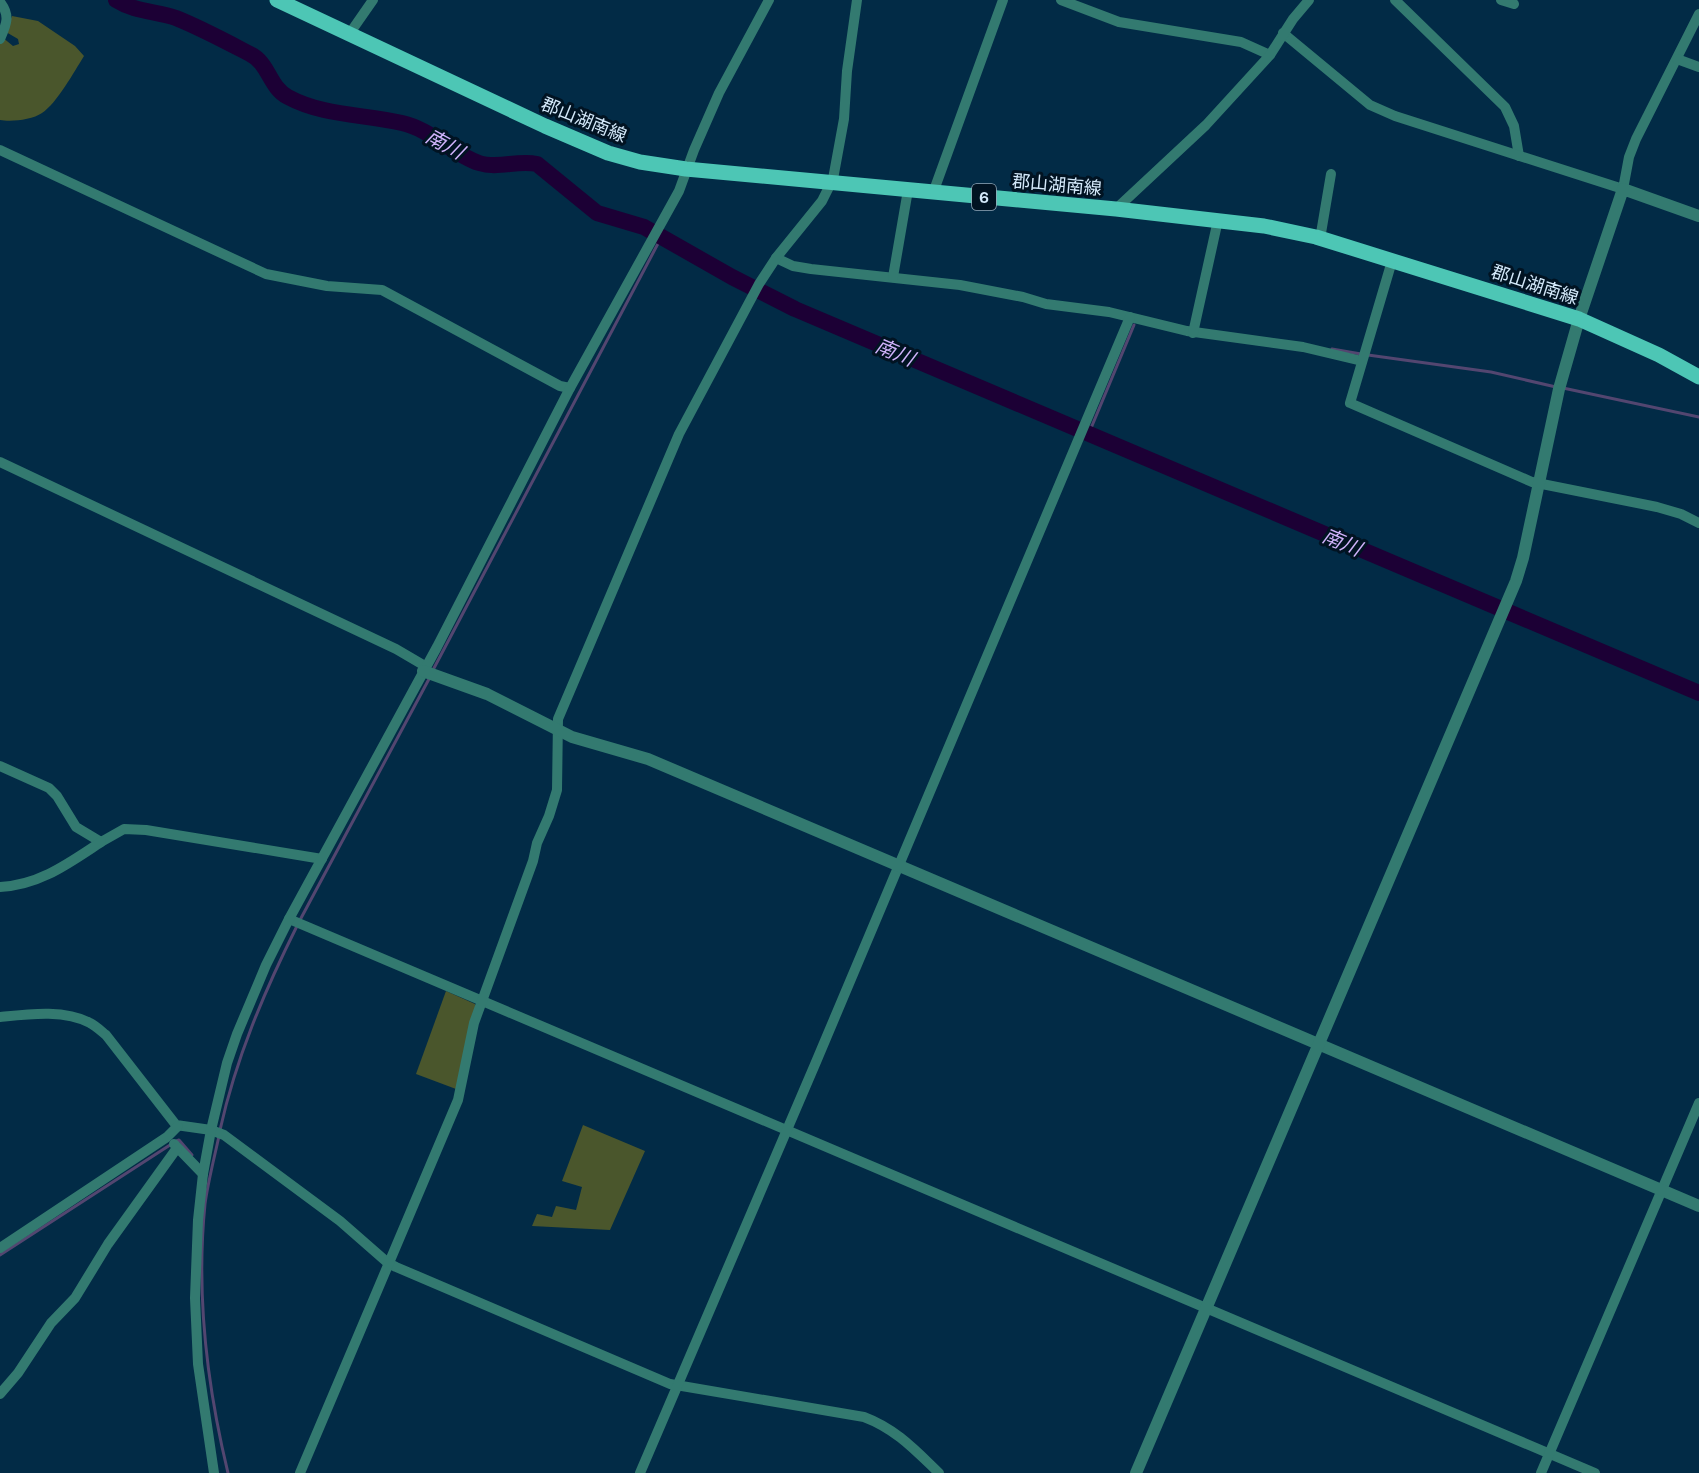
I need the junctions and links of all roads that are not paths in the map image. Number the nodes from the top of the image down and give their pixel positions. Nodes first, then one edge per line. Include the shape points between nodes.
1 (277, 0) edge
2 (373, 0) edge
3 (769, 0) edge
4 (857, 0) edge
5 (1003, 0) edge
6 (1061, 0) edge
7 (1309, 0) edge
8 (1395, 0) edge
9 (1501, 0) edge
10 (0, 2) edge
11 (1514, 4) dead end
12 (1699, 14) edge
13 (350, 33) junction
14 (1283, 33) junction
15 (0, 39) edge
16 (1270, 55) junction
17 (1677, 59) junction
18 (1699, 67) edge
19 (0, 150) edge
20 (1519, 156) junction
21 (686, 169) junction
22 (1331, 174) dead end
23 (830, 183) junction
24 (1623, 189) junction
25 (908, 190) junction
26 (933, 193) junction
27 (1116, 209) junction
28 (1699, 216) edge
29 (1218, 220) junction
30 (1320, 239) junction
31 (776, 258) junction
32 (1392, 261) junction
33 (893, 277) junction
34 (1131, 317) junction
35 (1579, 319) junction
36 (1193, 333) junction
37 (1362, 361) junction
38 (1699, 377) edge
39 (570, 388) junction
40 (0, 462) edge
41 (1539, 484) junction
42 (1699, 523) edge
43 (424, 668) junction
44 (558, 729) junction
45 (0, 766) edge
46 (101, 842) junction
47 (322, 859) junction
48 (899, 866) junction
49 (0, 887) edge
50 (295, 922) junction
51 (482, 1003) junction
52 (0, 1017) edge
53 (1318, 1044) junction
54 (1699, 1103) edge
55 (178, 1126) junction
56 (786, 1131) junction
57 (217, 1133) junction
58 (167, 1137) junction
59 (177, 1148) junction
60 (203, 1174) junction
61 (1663, 1190) junction
62 (1699, 1206) edge
63 (0, 1248) edge
64 (388, 1263) junction
65 (1206, 1309) junction
66 (677, 1386) junction
67 (0, 1394) edge
68 (1550, 1454) junction
69 (214, 1473) edge
70 (300, 1473) edge
71 (640, 1473) edge
72 (939, 1473) edge
73 (1136, 1473) edge
74 (1541, 1473) edge
75 (1595, 1473) edge

1 - 13 main road, 郡山湖南線 / 6
2 - 13 street
3 - 21 street via 719,93
4 - 23 street via 844,119
5 - 26 street
6 - 16 street via 1119,22 1241,42
7 - 14 street
8 - 20 street via 1505,107 1514,126
9 - 11 street
10 - 15 street via 8,19
12 - 17 street
13 - 21 main road, 郡山湖南線 / 6 via 608,153
14 - 16 street
14 - 20 street via 1376,108
16 - 27 street via 1206,125
17 - 18 street
17 - 24 street via 1635,139
19 - 39 street via 266,274 327,286 372,288 393,295
20 - 24 street
21 - 23 main road, 郡山湖南線 / 6
21 - 39 street via 679,191
22 - 30 street
23 - 25 main road, 郡山湖南線 / 6
23 - 31 street via 822,201
24 - 28 street
24 - 35 street
25 - 26 main road, 郡山湖南線 / 6
25 - 33 street
26 - 27 main road, 郡山湖南線 / 6
27 - 29 main road, 郡山湖南線 / 6
29 - 30 main road, 郡山湖南線 / 6
29 - 36 street
30 - 32 main road, 郡山湖南線 / 6
31 - 33 street via 793,266
31 - 44 street via 679,434 558,718
32 - 35 main road, 郡山湖南線 / 6
32 - 37 street
33 - 34 street via 960,285
34 - 36 street
34 - 48 street
35 - 38 main road, 郡山湖南線 / 6
35 - 41 street
36 - 37 street via 1303,347
37 - 41 street via 1350,404
39 - 43 street
40 - 43 street via 396,649
41 - 42 street via 1657,507
41 - 53 street via 1523,558 1507,602
43 - 44 street
43 - 47 street
44 - 48 street via 584,741 648,759
44 - 51 street via 554,804
45 - 46 street via 49,788 76,827
46 - 47 street via 124,829 146,830
46 - 49 street via 51,874 23,885
47 - 50 street
48 - 53 street
48 - 56 street
50 - 51 street
50 - 57 street via 267,965 237,1034 227,1063
51 - 56 street
51 - 64 street via 458,1100
52 - 55 street via 49,1014 92,1023 106,1035
53 - 61 street
53 - 65 street
54 - 61 street
55 - 57 street
55 - 58 street
56 - 65 street
56 - 66 street
57 - 60 street
57 - 64 street via 340,1221
58 - 59 street
58 - 63 street
59 - 60 street
59 - 67 street via 108,1244 75,1298 51,1323
60 - 69 street via 195,1298 198,1373
61 - 62 street
61 - 68 street
64 - 66 street
64 - 70 street
65 - 68 street
65 - 73 street
66 - 71 street
66 - 72 street via 864,1417 886,1426
68 - 74 street
68 - 75 street

